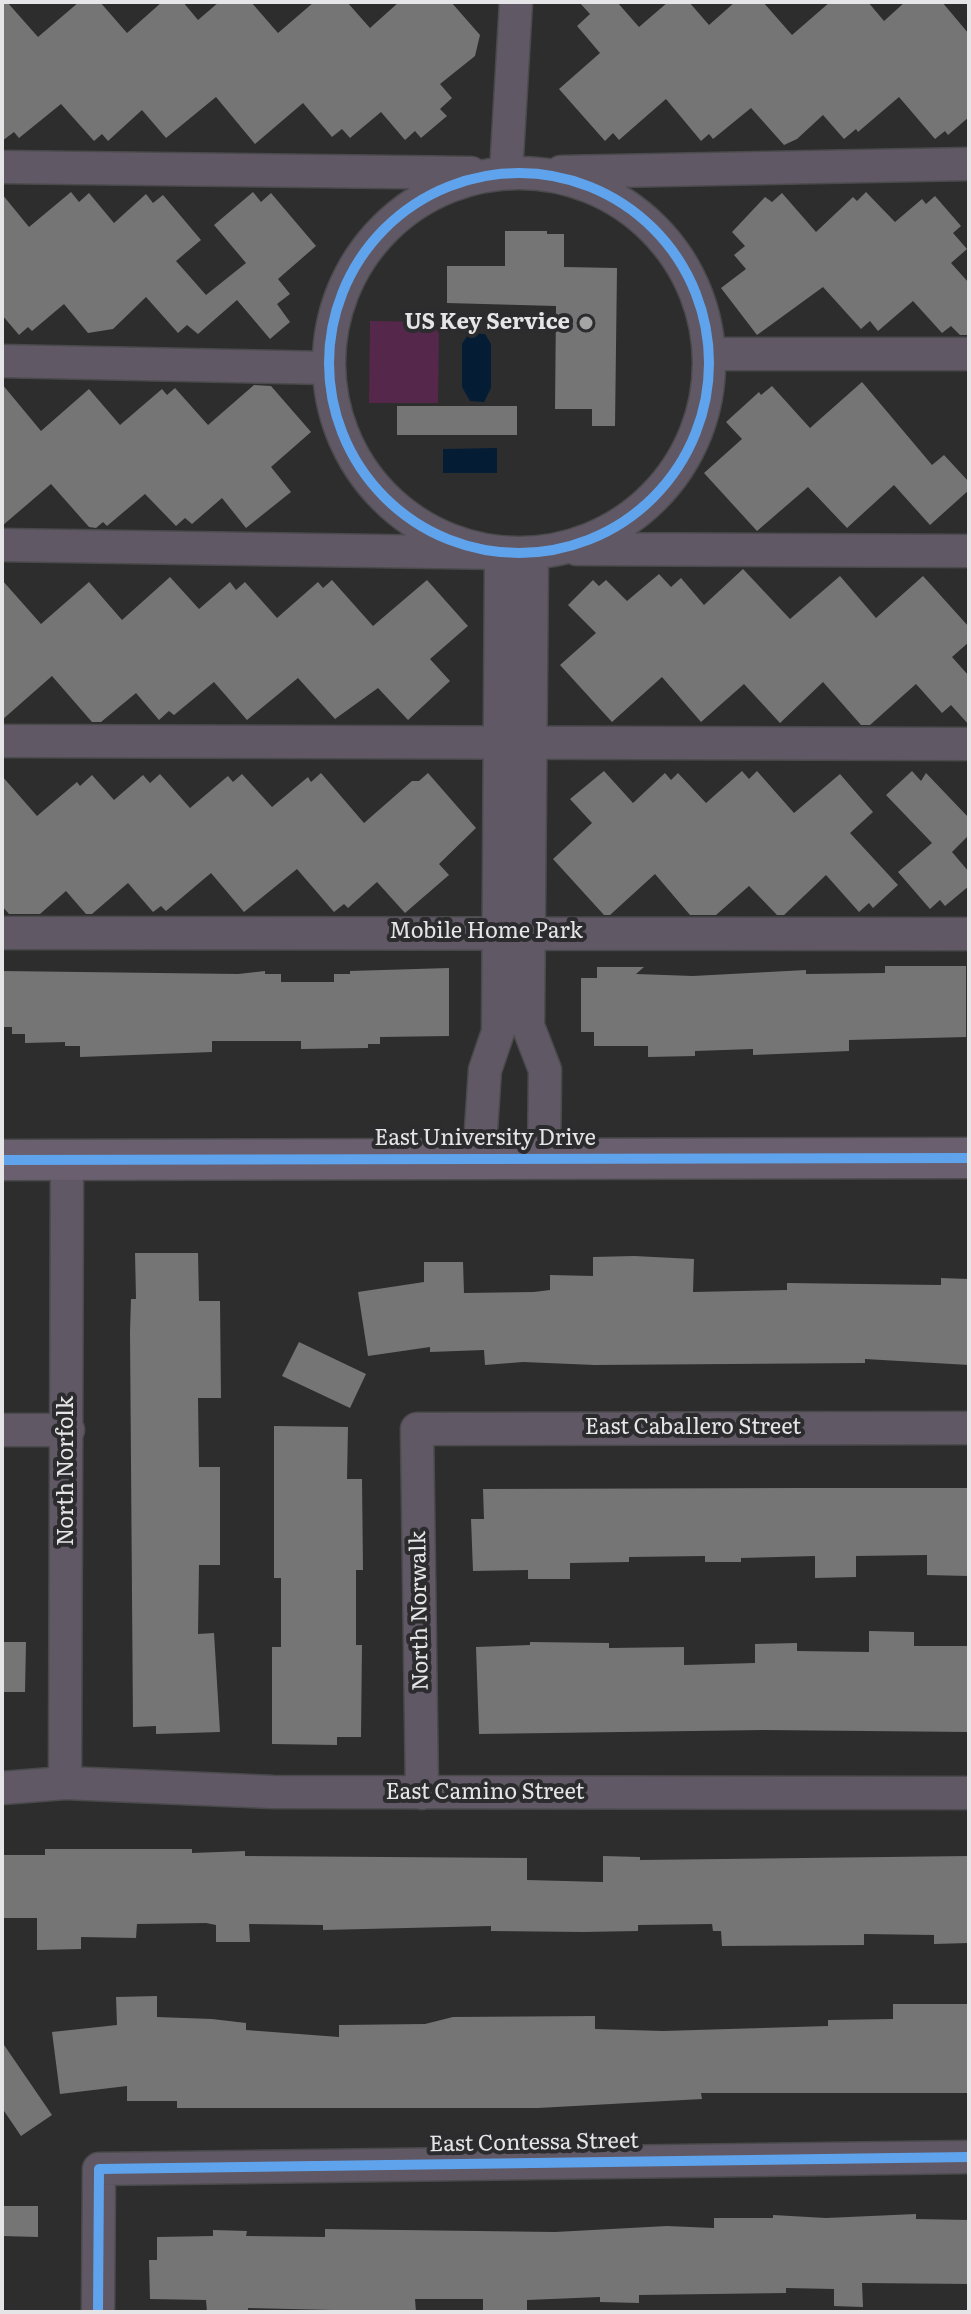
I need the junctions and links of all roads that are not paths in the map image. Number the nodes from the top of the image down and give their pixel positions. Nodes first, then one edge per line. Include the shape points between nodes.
1 (516, 2) edge
2 (969, 164) edge
3 (2, 167) edge
4 (506, 173) junction
5 (710, 354) junction
6 (969, 354) edge
7 (2, 361) edge
8 (327, 368) junction
9 (2, 545) edge
10 (969, 551) edge
11 (532, 552) junction
12 (2, 741) edge
13 (514, 742) junction
14 (969, 744) edge
15 (513, 931) junction
16 (2, 933) edge
17 (969, 934) edge
18 (969, 1158) edge
19 (479, 1159) junction
20 (544, 1159) junction
21 (2, 1160) edge
22 (67, 1160) junction
23 (969, 1428) edge
24 (417, 1429) joint
25 (2, 1430) edge
26 (68, 1430) junction
27 (65, 1783) junction
28 (2, 1788) edge
29 (422, 1793) junction
30 (969, 1793) edge
31 (969, 2157) edge
32 (98, 2312) edge

1 - 4 street
2 - 4 street
3 - 4 street
4 - 5 street via 566,178 622,203 656,233 698,295
4 - 8 street via 449,186 398,215 359,258 335,311
5 - 6 street
5 - 11 street via 702,420 671,478 623,523
7 - 8 street
8 - 11 street via 337,423 361,472 400,513 447,540
9 - 11 street
10 - 11 street
11 - 13 street
12 - 13 street
13 - 14 street
13 - 15 street
15 - 16 street, Mobile Home Park
15 - 17 street, Mobile Home Park
15 - 19 street via 498,1032 485,1070
15 - 20 street via 528,1026 545,1070
18 - 20 main road, East University Drive
19 - 20 main road, East University Drive
19 - 22 main road, East University Drive
21 - 22 main road, East University Drive
22 - 26 street, North Norfolk
23 - 24 street, East Caballero Street
24 - 29 street, North Norwalk
25 - 26 street
26 - 27 street, North Norfolk
27 - 28 street, East Camino Street
27 - 29 street, East Camino Street
29 - 30 street, East Camino Street
31 - 32 street, East Contessa Street via 99,2169

